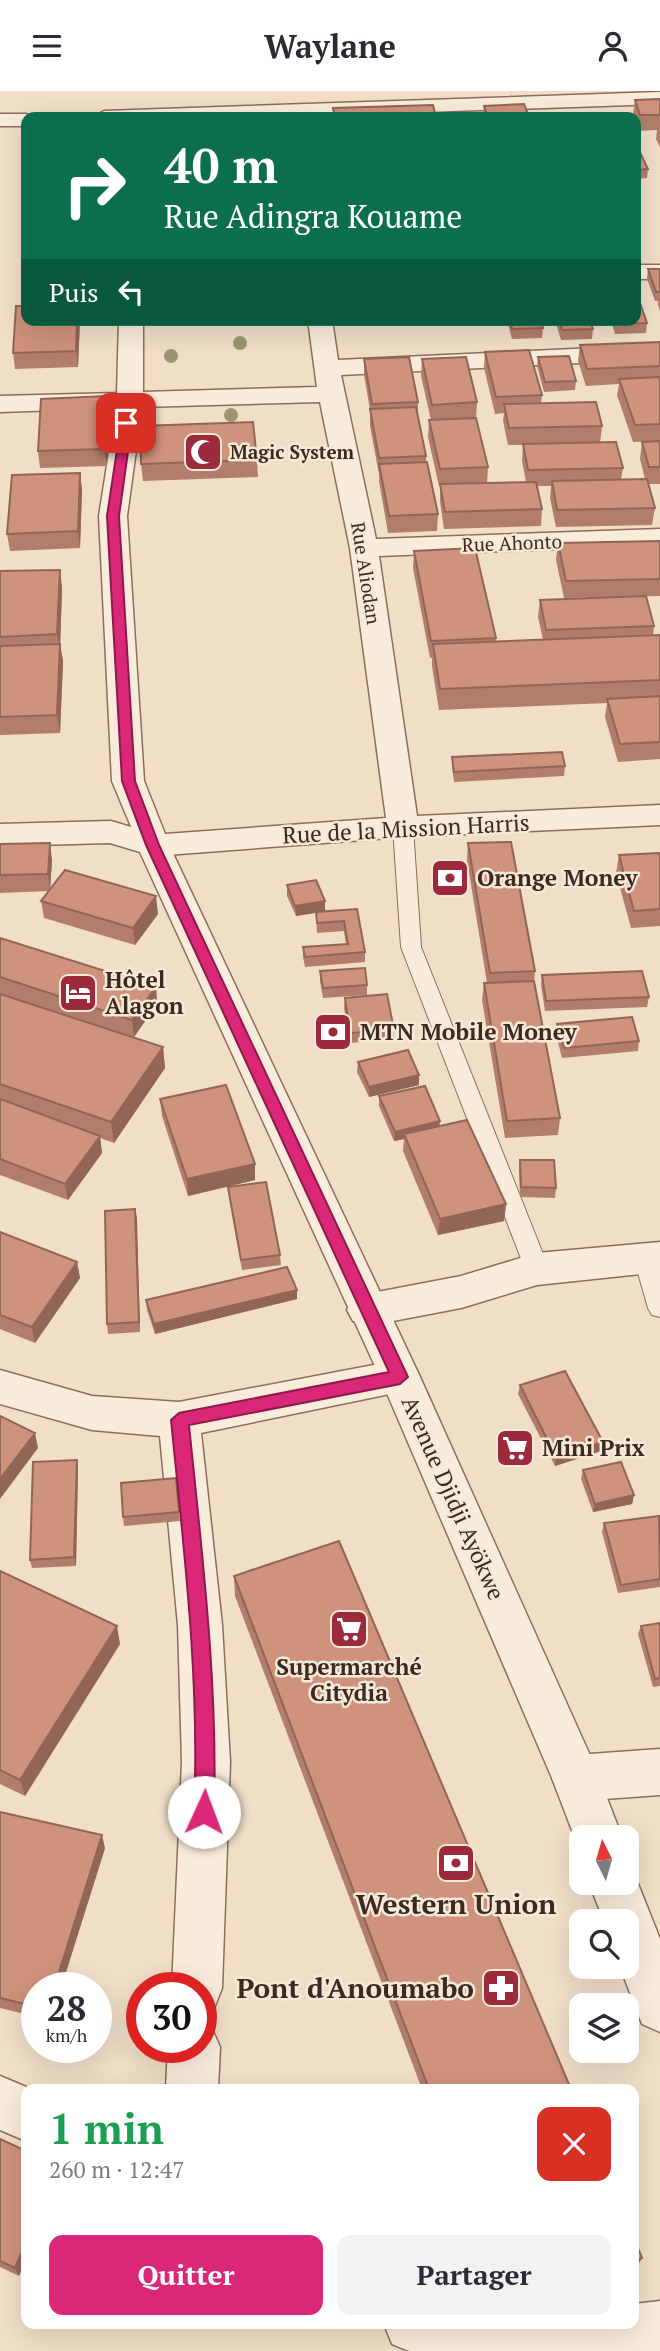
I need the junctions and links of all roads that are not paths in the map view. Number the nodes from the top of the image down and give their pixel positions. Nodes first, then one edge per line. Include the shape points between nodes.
1 (116, 91) edge
2 (567, 96) edge
3 (660, 98) edge
4 (115, 112) edge
5 (337, 112) edge
6 (0, 120) edge
7 (21, 120) edge
8 (641, 272) edge
9 (660, 272) edge
10 (131, 326) edge
11 (321, 326) edge
12 (660, 352) edge
13 (329, 381) junction
14 (130, 400) junction
15 (0, 404) edge
16 (660, 537) edge
17 (363, 548) junction
18 (660, 815) edge
19 (403, 827) junction
20 (0, 835) edge
21 (153, 845) junction
22 (653, 1258) edge
23 (537, 1269) junction
24 (660, 1308) edge
25 (368, 1311) junction
26 (400, 1377) junction
27 (0, 1387) edge
28 (179, 1420) junction
29 (660, 1772) edge
30 (576, 1778) junction
31 (594, 1825) edge
32 (618, 1895) edge
33 (198, 1972) edge
34 (660, 2006) edge
35 (193, 2063) edge
36 (192, 2084) edge
37 (0, 2102) edge
38 (21, 2112) edge
39 (438, 2329) edge
40 (660, 2329) edge

1 - 4 street
2 - 3 street
2 - 5 street
6 - 7 street
8 - 9 street
10 - 14 street, Avenue Djidji Ayökwe
11 - 13 street, Rue Aliodan
12 - 13 street
13 - 14 street
13 - 17 street, Rue Aliodan
14 - 15 street
14 - 21 street, Avenue Djidji Ayökwe via 113,516 128,781
16 - 17 street, Rue Ahonto
17 - 19 street, Rue Aliodan
18 - 19 street, Rue de la Mission Harris
19 - 21 street, Rue de la Mission Harris
19 - 23 lane via 411,947
20 - 21 street via 111,832
21 - 25 street, Avenue Djidji Ayökwe
22 - 23 street
22 - 24 lane
23 - 25 street via 461,1292
25 - 26 street, Avenue Djidji Ayökwe
26 - 28 street
26 - 30 street, Avenue Djidji Ayökwe
27 - 28 street via 92,1413
28 - 33 street via 200,1625 206,1762
29 - 30 street
30 - 31 street, Avenue Djidji Ayökwe
32 - 34 street
35 - 36 street
37 - 38 street
39 - 40 street via 527,2346

